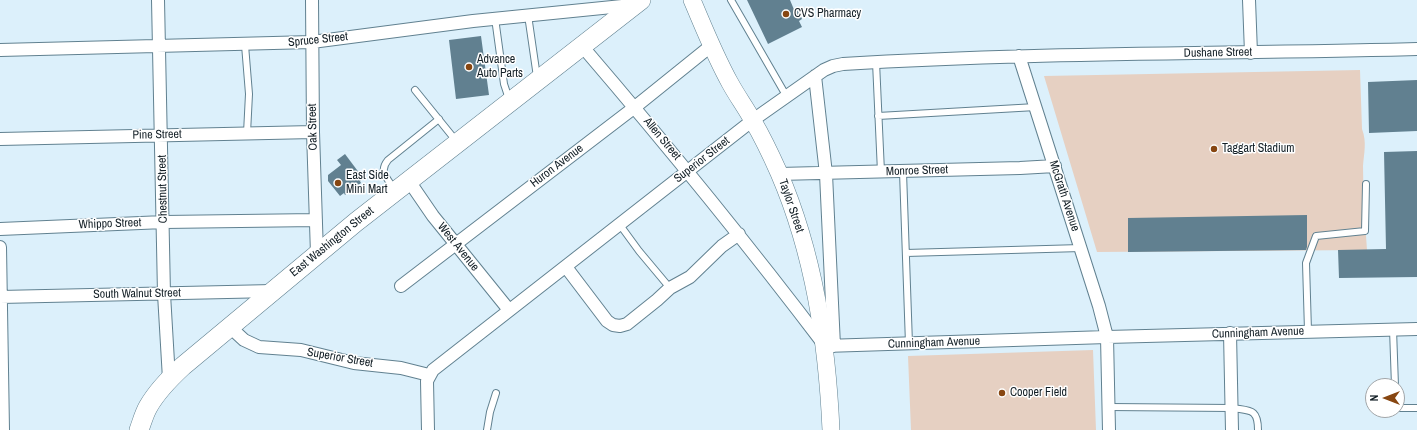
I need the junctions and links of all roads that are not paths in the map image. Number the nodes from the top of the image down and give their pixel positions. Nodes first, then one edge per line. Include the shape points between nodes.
1 (158, 0) edge
2 (312, 0) edge
3 (692, 0) edge
4 (731, 0) edge
5 (1249, 0) edge
6 (638, 2) edge
7 (528, 15) junction
8 (495, 18) junction
9 (312, 42) junction
10 (245, 45) junction
11 (712, 45) junction
12 (159, 46) junction
13 (582, 46) junction
14 (1417, 49) edge
15 (0, 50) edge
16 (1251, 53) junction
17 (1019, 56) junction
18 (876, 62) junction
19 (815, 76) junction
20 (537, 81) junction
21 (416, 90) dead end
22 (787, 97) junction
23 (510, 102) junction
24 (635, 107) junction
25 (1036, 107) junction
26 (878, 116) junction
27 (438, 119) junction
28 (753, 120) junction
29 (313, 132) junction
30 (247, 133) junction
31 (162, 135) junction
32 (0, 139) edge
33 (458, 143) junction
34 (1055, 166) junction
35 (689, 172) junction
36 (881, 172) junction
37 (903, 172) junction
38 (779, 174) junction
39 (826, 174) junction
40 (1366, 184) dead end
41 (402, 186) junction
42 (316, 220) junction
43 (164, 222) junction
44 (620, 225) junction
45 (0, 229) edge
46 (739, 234) junction
47 (456, 245) junction
48 (0, 247) edge
49 (1081, 248) junction
50 (906, 253) junction
51 (317, 254) junction
52 (566, 267) junction
53 (402, 286) dead end
54 (670, 288) junction
55 (273, 291) junction
56 (164, 294) junction
57 (1, 297) edge
58 (508, 310) junction
59 (230, 327) junction
60 (1417, 328) edge
61 (1393, 329) junction
62 (1308, 331) junction
63 (1230, 333) junction
64 (1108, 337) junction
65 (909, 344) junction
66 (830, 346) junction
67 (429, 375) junction
68 (1395, 378) edge
69 (169, 379) junction
70 (1, 382) edge
71 (496, 393) dead end
72 (1109, 407) junction
73 (1232, 408) junction
74 (1405, 408) edge
75 (1417, 408) edge
76 (3, 430) edge
77 (139, 430) edge
78 (428, 430) edge
79 (488, 430) edge
80 (831, 430) edge
81 (1109, 430) edge
82 (1232, 430) edge
83 (1258, 430) edge

1 - 12 street, Chestnut Street
2 - 9 street, Oak Street
3 - 11 main road, Taylor Street
4 - 22 lane
5 - 16 street
6 - 7 street, Spruce Street
6 - 13 main road, East Washington Street
7 - 8 street, Spruce Street
7 - 20 lane
8 - 9 street, Spruce Street
8 - 23 lane via 504,84
9 - 10 street, Spruce Street
9 - 29 street, Oak Street
10 - 12 street, Spruce Street
10 - 30 lane via 250,94
11 - 24 street, Huron Avenue
11 - 28 main road, Taylor Street via 729,82
12 - 15 street, Spruce Street
12 - 31 street, Chestnut Street
13 - 20 main road, East Washington Street
13 - 24 street, Allen Street
14 - 16 street, Dushane Street
16 - 17 street, Dushane Street
17 - 18 street, Superior Street
17 - 25 street, McGrath Avenue
18 - 19 street, Superior Street via 833,66
18 - 26 lane
19 - 22 street, Superior Street
19 - 39 street, Taylor Street
20 - 23 main road, East Washington Street
21 - 27 lane
22 - 28 street, Superior Street
23 - 33 main road, East Washington Street
24 - 35 street, Allen Street
24 - 47 street, Huron Avenue
25 - 26 lane
25 - 34 street, McGrath Avenue
26 - 36 lane
27 - 33 lane
27 - 41 lane via 384,166 383,172
28 - 35 street, Superior Street
28 - 38 main road, Taylor Street
29 - 30 street, Pine Street
29 - 42 street, Oak Street
30 - 31 street, Pine Street
31 - 32 street, Pine Street
31 - 43 street, Chestnut Street
33 - 41 main road, East Washington Street
34 - 37 street, Monroe Street
34 - 49 street, McGrath Avenue
35 - 44 street, Superior Street
35 - 46 street, Allen Street
36 - 37 street, Monroe Street
36 - 39 street, Monroe Street
37 - 50 lane
38 - 39 street, Monroe Street
38 - 66 main road, Taylor Street via 804,245
39 - 66 street, Taylor Street
40 - 62 lane via 1365,231 1316,236 1306,263
41 - 47 street, West Avenue via 433,216
41 - 51 main road, East Washington Street
42 - 43 street, Whippo Street
42 - 51 street, Oak Street
43 - 45 street, Whippo Street
43 - 56 street, Chestnut Street
44 - 52 street, Superior Street
44 - 54 lane
46 - 54 street via 722,246 690,277
46 - 66 street
47 - 53 street, Huron Avenue
47 - 58 street, West Avenue
48 - 57 street
49 - 50 lane
49 - 64 street, McGrath Avenue
50 - 65 lane
51 - 55 main road, East Washington Street
52 - 54 street via 606,321 613,325 627,324
52 - 58 street, Superior Street
55 - 56 street, South Walnut Street
55 - 59 main road, East Washington Street
56 - 57 street, South Walnut Street
56 - 69 street, Chestnut Street
57 - 70 street
58 - 67 street, Superior Street
59 - 67 street, Superior Street via 250,344 301,350 354,363 401,368
59 - 69 main road, East Washington Street
60 - 61 street, Cunningham Avenue
61 - 62 street, Cunningham Avenue
61 - 68 lane
62 - 63 street, Cunningham Avenue
63 - 64 street, Cunningham Avenue
63 - 73 street
64 - 65 street, Cunningham Avenue
64 - 72 street, McGrath Avenue
65 - 66 street, Cunningham Avenue
66 - 80 main road, Taylor Street
67 - 78 street
69 - 77 main road, East Washington Street via 148,406
70 - 76 street
71 - 79 lane
72 - 73 lane
72 - 81 street, McGrath Avenue
73 - 82 street
73 - 83 lane via 1255,413
74 - 75 lane

